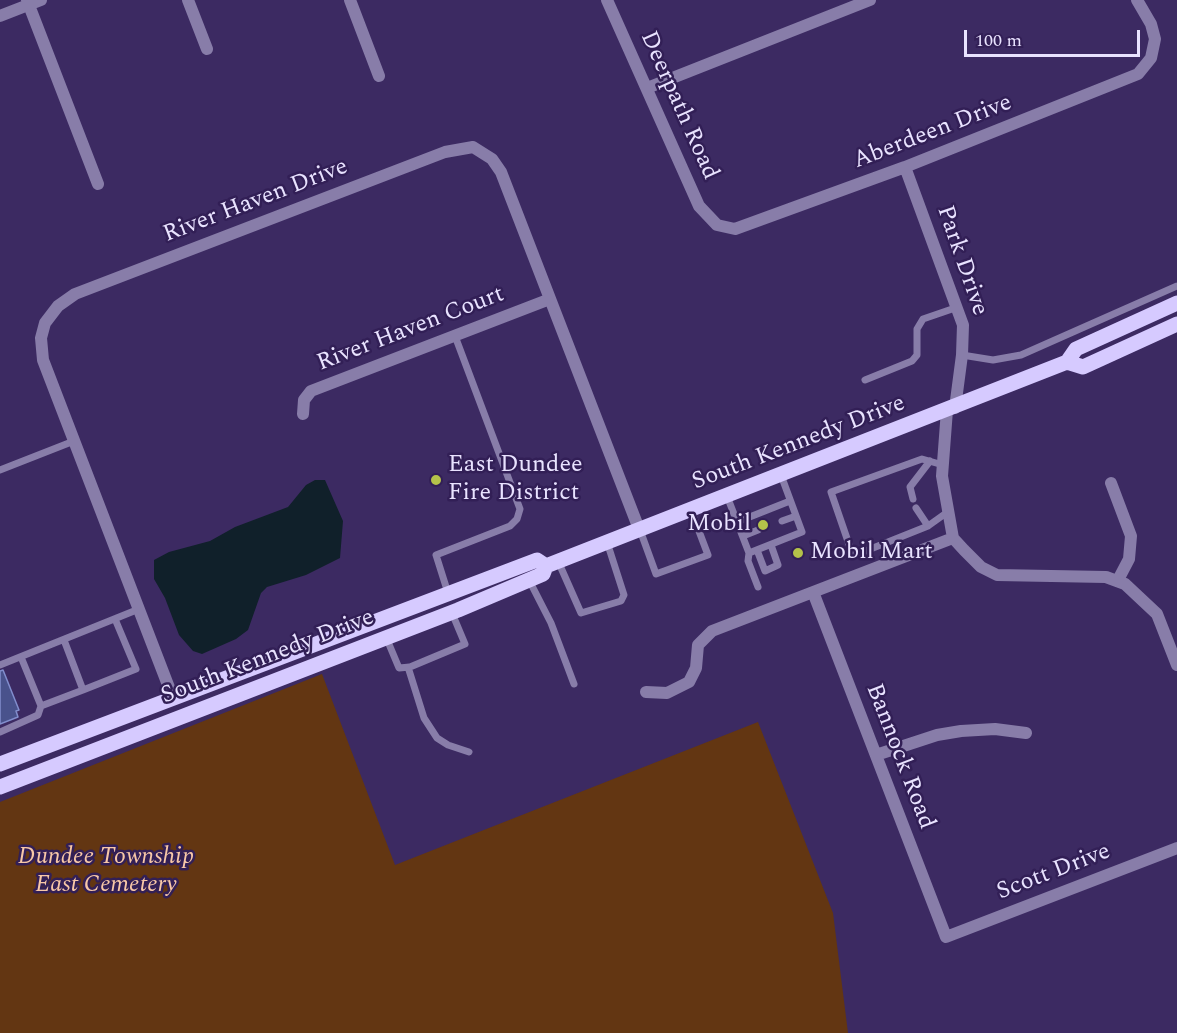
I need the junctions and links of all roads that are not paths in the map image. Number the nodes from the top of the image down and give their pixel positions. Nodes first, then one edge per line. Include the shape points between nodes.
1 (41, 0) edge
2 (188, 0) edge
3 (350, 0) edge
4 (607, 0) edge
5 (870, 0) edge
6 (1137, 0) edge
7 (27, 3) edge
8 (0, 16) edge
9 (207, 49) dead end
10 (378, 76) dead end
11 (647, 88) junction
12 (905, 167) junction
13 (98, 184) dead end
14 (717, 225) joint
15 (1177, 286) edge
16 (550, 299) junction
17 (1177, 303) edge
18 (958, 307) junction
19 (1177, 324) edge
20 (455, 336) junction
21 (962, 356) junction
22 (1067, 362) junction
23 (865, 380) dead end
24 (951, 409) junction
25 (303, 414) dead end
26 (74, 441) junction
27 (930, 461) junction
28 (943, 465) junction
29 (0, 470) edge
30 (781, 475) junction
31 (1111, 483) dead end
32 (727, 496) junction
33 (913, 499) dead end
34 (790, 501) junction
35 (916, 508) dead end
36 (691, 510) junction
37 (949, 512) junction
38 (796, 516) junction
39 (782, 521) dead end
40 (737, 522) junction
41 (928, 526) junction
42 (639, 529) junction
43 (758, 530) dead end
44 (743, 536) junction
45 (953, 537) junction
46 (607, 542) junction
47 (771, 545) junction
48 (758, 550) junction
49 (749, 553) junction
50 (552, 563) junction
51 (529, 580) junction
52 (1118, 580) junction
53 (758, 587) dead end
54 (813, 592) junction
55 (448, 593) junction
56 (139, 609) junction
57 (452, 612) junction
58 (115, 619) junction
59 (386, 637) junction
60 (64, 640) junction
61 (21, 657) junction
62 (0, 665) edge
63 (1177, 665) edge
64 (408, 667) junction
65 (574, 684) dead end
66 (83, 690) junction
67 (646, 692) dead end
68 (173, 698) junction
69 (41, 706) junction
70 (0, 732) edge
71 (1026, 733) dead end
72 (469, 752) dead end
73 (876, 755) junction
74 (0, 764) edge
75 (0, 787) edge
76 (1177, 848) edge
77 (946, 938) joint

1 - 7 street
2 - 9 street
3 - 10 street
4 - 11 street, Deerpath Road
5 - 11 street
6 - 12 street, Aberdeen Drive via 1153,29 1153,54 1146,68
7 - 8 street
7 - 13 street
11 - 14 street, Deerpath Road via 699,206
12 - 14 street, Aberdeen Drive via 750,225 733,229
12 - 18 street, Park Drive
15 - 21 lane via 1021,355 993,360
16 - 20 street, River Haven Court
16 - 26 street, River Haven Drive via 497,165 473,147 456,148 66,298 45,323 41,348
16 - 42 street, River Haven Drive
17 - 22 main road, South Kennedy Drive via 1076,349
18 - 21 street, Park Drive via 963,325
18 - 23 lane via 923,319 917,329 917,355 912,362
19 - 22 main road, South Kennedy Drive via 1083,367
20 - 25 street, River Haven Court via 311,391 304,400
20 - 55 lane via 520,509 510,526 436,555
21 - 24 street, Park Drive
22 - 24 main road, South Kennedy Drive
24 - 28 street, Park Drive
24 - 30 main road, South Kennedy Drive
26 - 29 lane
26 - 56 street, River Haven Drive
27 - 28 lane
27 - 33 lane via 910,487
27 - 41 lane via 922,459 831,492 853,556
28 - 37 street, Park Drive
30 - 32 main road, South Kennedy Drive
30 - 34 lane
31 - 52 street via 1131,536 1129,559
32 - 36 main road, South Kennedy Drive
32 - 40 lane
34 - 38 lane
34 - 40 lane
35 - 41 lane
36 - 42 main road, South Kennedy Drive
36 - 42 lane via 708,555 656,574
37 - 41 lane
37 - 45 street, Park Drive
38 - 39 lane
38 - 47 lane via 802,532
40 - 44 lane
42 - 46 main road, South Kennedy Drive
43 - 44 lane
44 - 49 lane
45 - 52 street via 981,567 997,575
45 - 54 street
46 - 50 main road, South Kennedy Drive
46 - 50 lane via 624,596 621,601 581,613
47 - 48 lane
47 - 48 lane via 778,565 765,571
48 - 49 lane
49 - 53 lane via 748,561
50 - 51 main road, South Kennedy Drive via 543,574
50 - 55 main road, South Kennedy Drive via 537,560
51 - 57 main road, South Kennedy Drive
51 - 65 lane via 551,623
52 - 63 street via 1157,614
54 - 67 street via 712,631 698,645 696,668 689,682 667,693
54 - 73 street, Bannock Road
55 - 68 main road, South Kennedy Drive
56 - 58 lane
56 - 68 street, River Haven Drive
57 - 59 main road, South Kennedy Drive
57 - 64 lane via 465,644
58 - 60 lane
58 - 66 lane via 136,669
59 - 64 lane via 399,668
59 - 75 main road, South Kennedy Drive
60 - 61 lane
60 - 66 lane
61 - 62 lane
61 - 69 lane
64 - 72 lane via 424,718 437,738
66 - 69 lane
68 - 74 main road, South Kennedy Drive
69 - 70 lane via 39,715
71 - 73 street via 961,730
73 - 77 street, Bannock Road
76 - 77 street, Scott Drive

